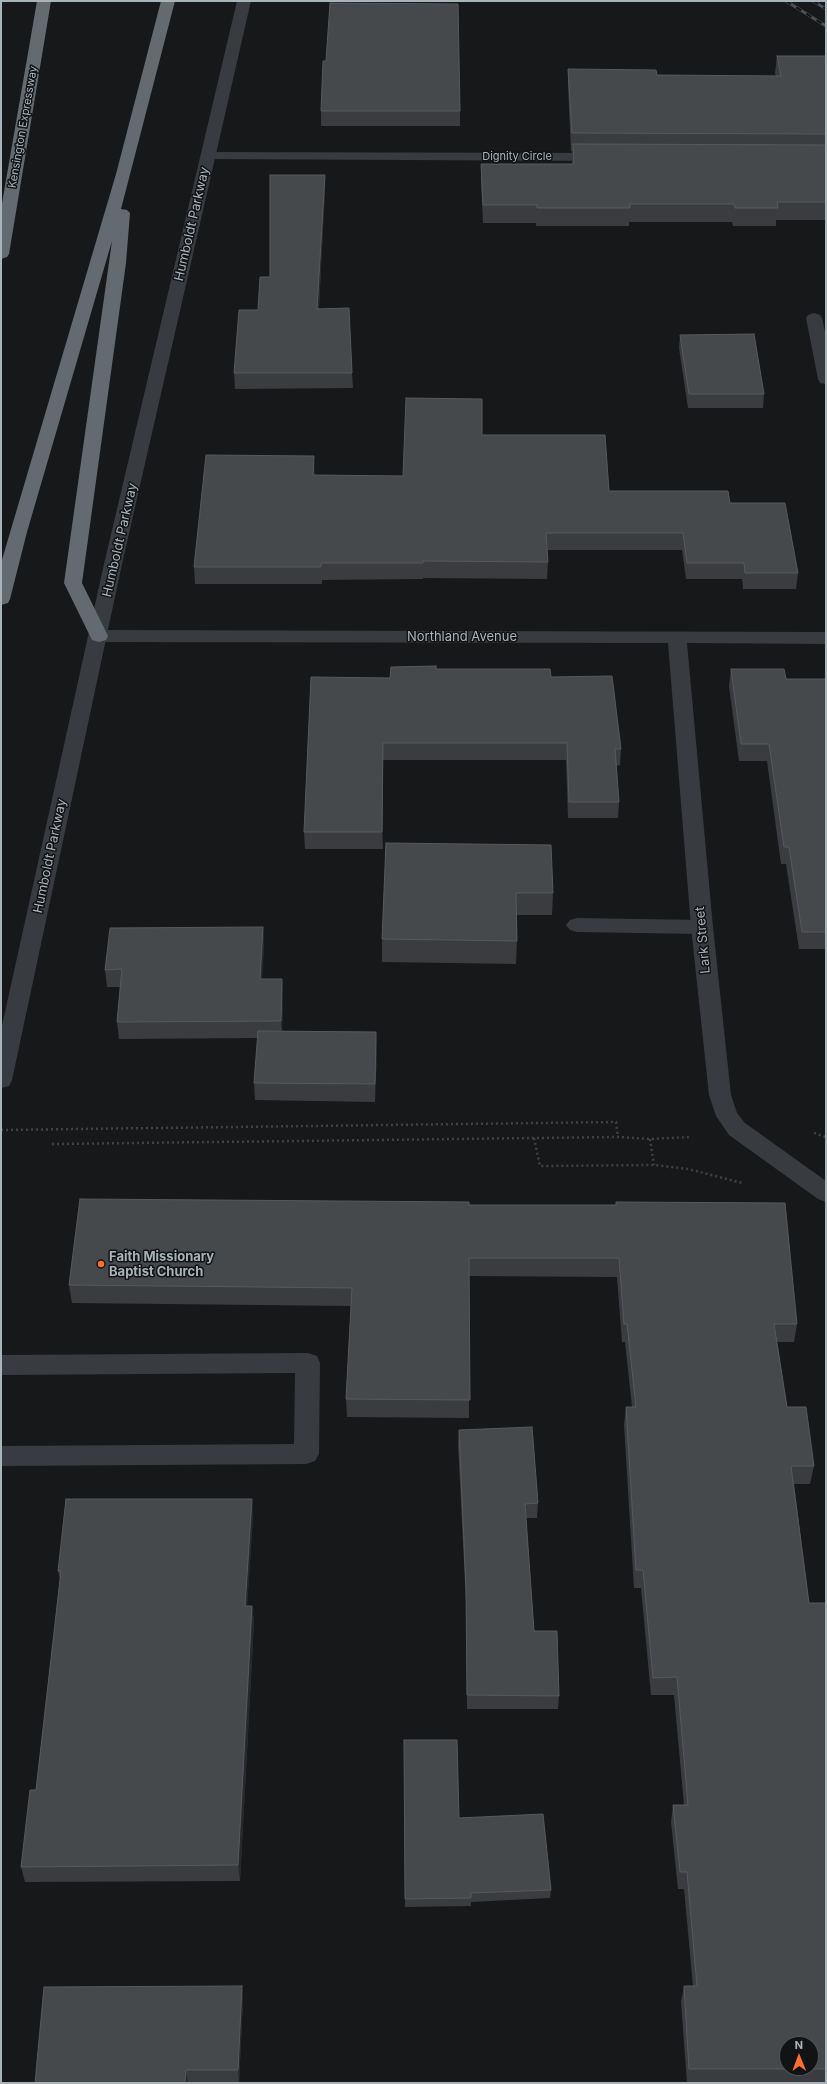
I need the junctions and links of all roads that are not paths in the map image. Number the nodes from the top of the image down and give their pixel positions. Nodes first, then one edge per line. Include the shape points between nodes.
1 (44, 1) edge
2 (168, 1) edge
3 (244, 1) edge
4 (208, 156) junction
5 (619, 157) edge
6 (124, 174) junction
7 (1, 254) edge
8 (814, 318) dead end
9 (826, 379) edge
10 (1, 600) edge
11 (99, 636) junction
12 (677, 638) junction
13 (826, 638) edge
14 (577, 925) dead end
15 (702, 927) junction
16 (1, 1080) edge
17 (826, 1193) edge
18 (1, 1365) edge
19 (1, 1456) edge

1 - 7 highway, Kensington Expressway
2 - 6 highway
3 - 4 street, Humboldt Parkway
4 - 5 street, Dignity Circle
4 - 11 street, Humboldt Parkway
6 - 10 highway via 18,532
6 - 11 highway via 118,263 72,584
8 - 9 street
11 - 12 street, Northland Avenue
11 - 16 street, Humboldt Parkway
12 - 13 street, Northland Avenue
12 - 15 street, Lark Street
14 - 15 street
15 - 17 street, Lark Street via 720,1095 727,1116 737,1129
18 - 19 street via 308,1363 306,1454

